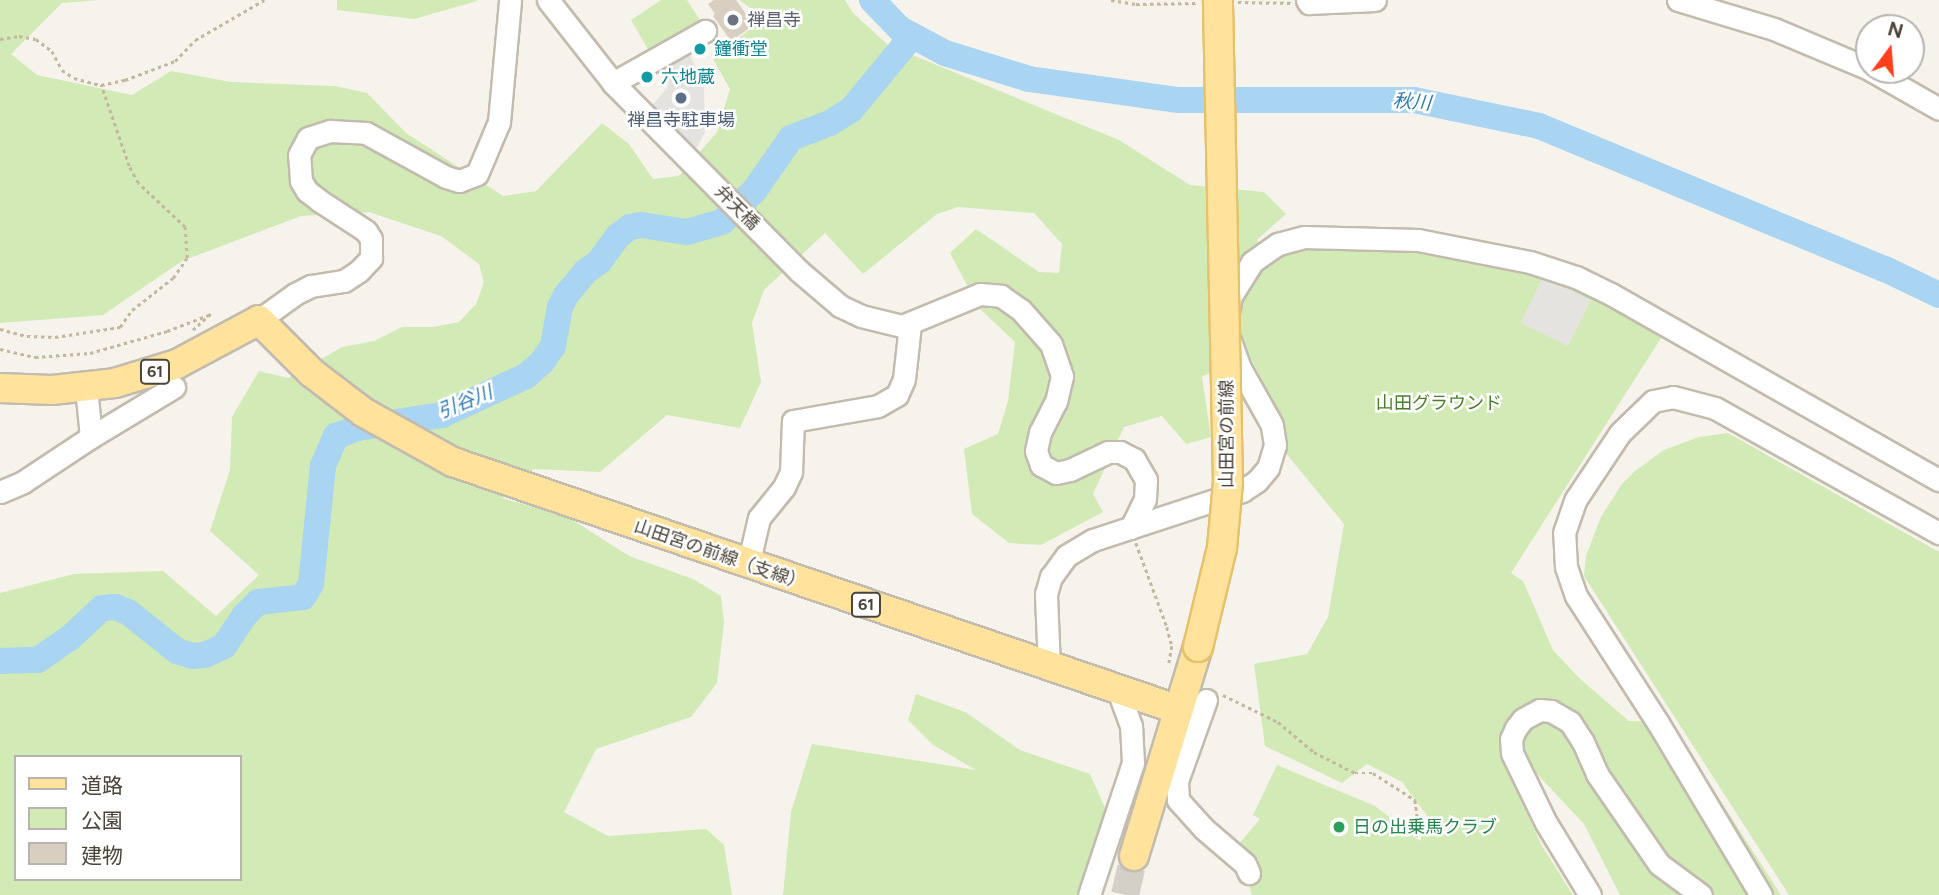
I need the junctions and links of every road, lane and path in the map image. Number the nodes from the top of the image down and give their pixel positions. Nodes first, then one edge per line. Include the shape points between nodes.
1 (264, 0) edge
2 (548, 0) edge
3 (1218, 0) edge
4 (1375, 0) edge
5 (1678, 0) edge
6 (1308, 2) edge
7 (516, 3) edge
8 (705, 31) dead end
9 (0, 38) edge
10 (1855, 63) edge
11 (613, 83) junction
12 (1896, 84) edge
13 (101, 85) junction
14 (1939, 109) edge
15 (260, 320) junction
16 (910, 325) junction
17 (0, 329) edge
18 (190, 332) dead end
19 (0, 349) edge
20 (0, 387) edge
21 (174, 387) dead end
22 (86, 388) junction
23 (91, 436) junction
24 (1939, 480) edge
25 (0, 492) edge
26 (1130, 528) junction
27 (1939, 533) edge
28 (748, 565) junction
29 (1170, 663) dead end
30 (1049, 667) junction
31 (1118, 690) junction
32 (1197, 699) junction
33 (1416, 838) dead end
34 (1134, 856) tunnel mouth
35 (1249, 873) dead end
36 (1089, 895) edge
37 (1590, 895) edge
38 (1701, 895) edge
39 (1761, 895) edge

1 - 13 path via 195,40 175,61
2 - 11 street, 弁天橋
3 - 32 main road, 山田宮の前線, bridge via 1228,482 1222,548 1198,647
4 - 6 street
5 - 10 street via 1774,29
7 - 15 street via 499,122 477,174 459,181 446,177 366,133 330,131 309,138 299,155 301,181 307,191 366,231 371,258 344,281 311,286
8 - 11 street
9 - 13 path via 36,39 52,51 62,70
11 - 16 street, 弁天橋 via 840,306 881,322
12 - 14 street
13 - 17 path via 138,183 185,227 187,258 173,278 132,310 120,327 55,337
15 - 22 main road, 61 via 177,365
15 - 28 main road, 山田宮の前線（支線） / 61 via 344,398 411,441 453,462
16 - 26 street via 964,299 990,293 1001,296 1038,326 1051,344 1062,376 1056,401 1040,432 1036,451 1041,465 1056,473 1108,452 1134,458 1146,480 1145,499
16 - 28 street via 904,379 897,396 878,406 793,421 791,472 759,518
18 - 19 path via 211,314 90,353 42,357
20 - 22 main road, 61
21 - 23 street
22 - 23 street
23 - 25 street via 23,482
24 - 26 street via 1576,277 1530,262 1426,241 1314,236 1283,242 1260,256 1231,296 1227,316 1232,350 1275,434 1268,468 1242,491
26 - 29 path via 1167,627
26 - 30 street via 1078,547 1054,571 1045,601
27 - 39 street via 1714,408 1673,397 1653,401 1620,433 1576,499 1564,533 1566,567 1576,596
28 - 30 main road, 山田宮の前線（支線） / 61
30 - 31 main road, 山田宮の前線（支線） / 61
31 - 32 main road, 山田宮の前線（支線） / 61
31 - 36 street via 1131,726 1133,762
32 - 33 path via 1278,722 1314,752 1355,773 1373,773 1415,800
32 - 34 main road, 山田宮の前線
32 - 35 street via 1177,780 1178,800
37 - 38 street via 1546,823 1512,752 1516,727 1539,710 1570,722 1597,774 1659,864

